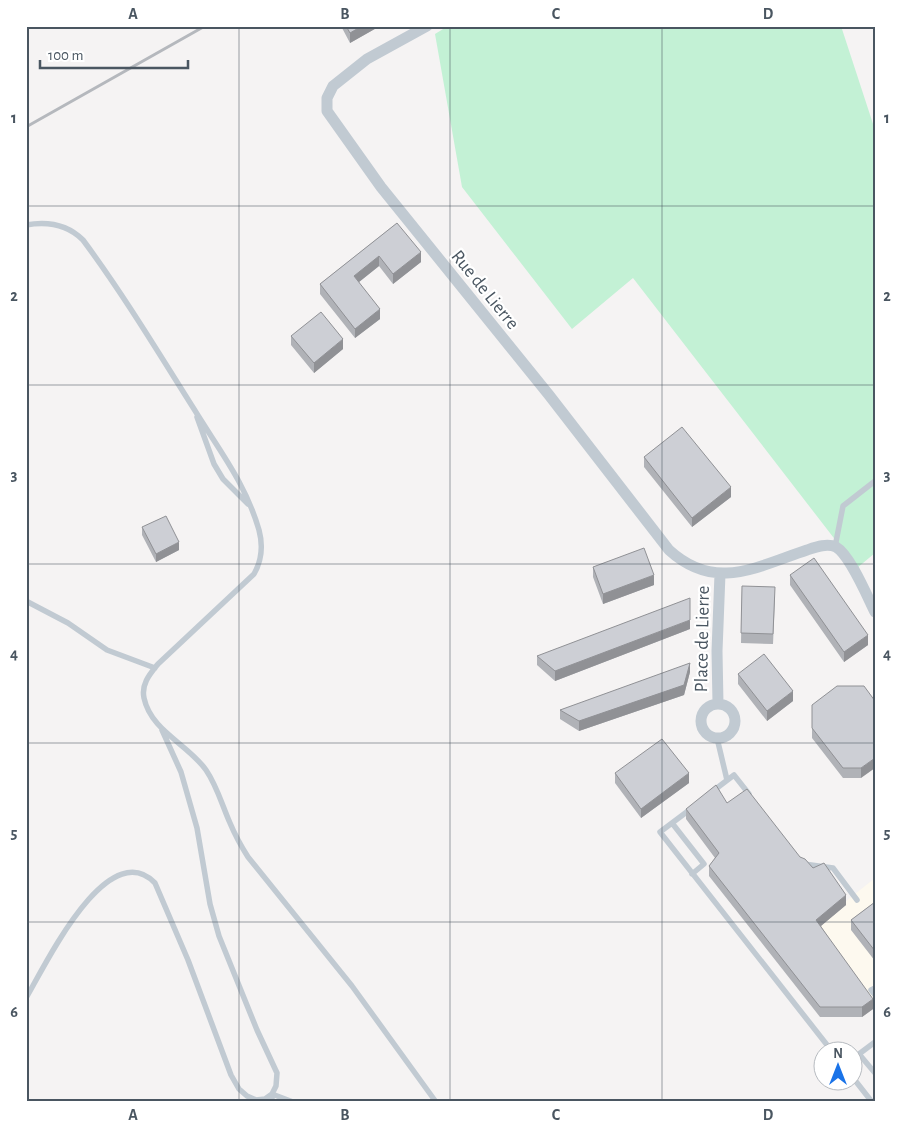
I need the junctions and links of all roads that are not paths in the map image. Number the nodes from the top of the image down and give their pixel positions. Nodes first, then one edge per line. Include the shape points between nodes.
1 (427, 26) edge
2 (26, 225) edge
3 (194, 410) junction
4 (875, 481) edge
5 (250, 506) junction
6 (835, 547) junction
7 (720, 574) junction
8 (26, 601) edge
9 (875, 612) edge
10 (155, 668) junction
11 (718, 704) junction
12 (162, 728) junction
13 (717, 738) junction
14 (727, 780) junction
15 (709, 794) edge
16 (752, 797) edge
17 (694, 806) edge
18 (672, 823) junction
19 (798, 856) edge
20 (692, 874) junction
21 (857, 900) dead end
22 (875, 988) edge
23 (875, 995) edge
24 (26, 998) edge
25 (822, 1040) edge
26 (875, 1042) edge
27 (875, 1073) edge
28 (863, 1090) edge
29 (272, 1094) junction
30 (272, 1102) edge
31 (294, 1102) edge
32 (436, 1102) edge
33 (872, 1102) edge

1 - 7 street, Rue de Lierre via 367,59 333,86 327,98 327,111 382,187 669,550 682,562 702,571
2 - 3 lane via 56,224 83,240
3 - 5 lane via 239,480
3 - 5 lane via 214,464 223,479
4 - 6 lane via 843,506
5 - 10 lane via 262,548 254,574
6 - 7 street via 821,545 747,570
6 - 9 street via 847,557
7 - 11 street, Place de Lierre
8 - 10 lane via 68,623 106,650
10 - 12 lane via 147,677 143,696 146,706
11 - 13 street, Place de Lierre via 707,707 700,722 706,733
11 - 13 street, Place de Lierre via 732,711 735,722 730,732
12 - 29 lane via 181,772 194,819 219,936 277,1073
12 - 32 lane via 206,771 248,857 352,986
13 - 14 lane
14 - 15 lane
14 - 16 lane via 734,775
17 - 18 lane
18 - 20 lane via 704,864
18 - 20 lane via 660,832
19 - 21 lane via 804,864 833,868
20 - 25 lane
22 - 23 lane via 871,990
24 - 29 lane via 84,902 99,887 128,873 148,876 188,960 239,1089 256,1100
26 - 27 lane via 859,1054
28 - 33 lane
29 - 30 lane
29 - 31 lane

